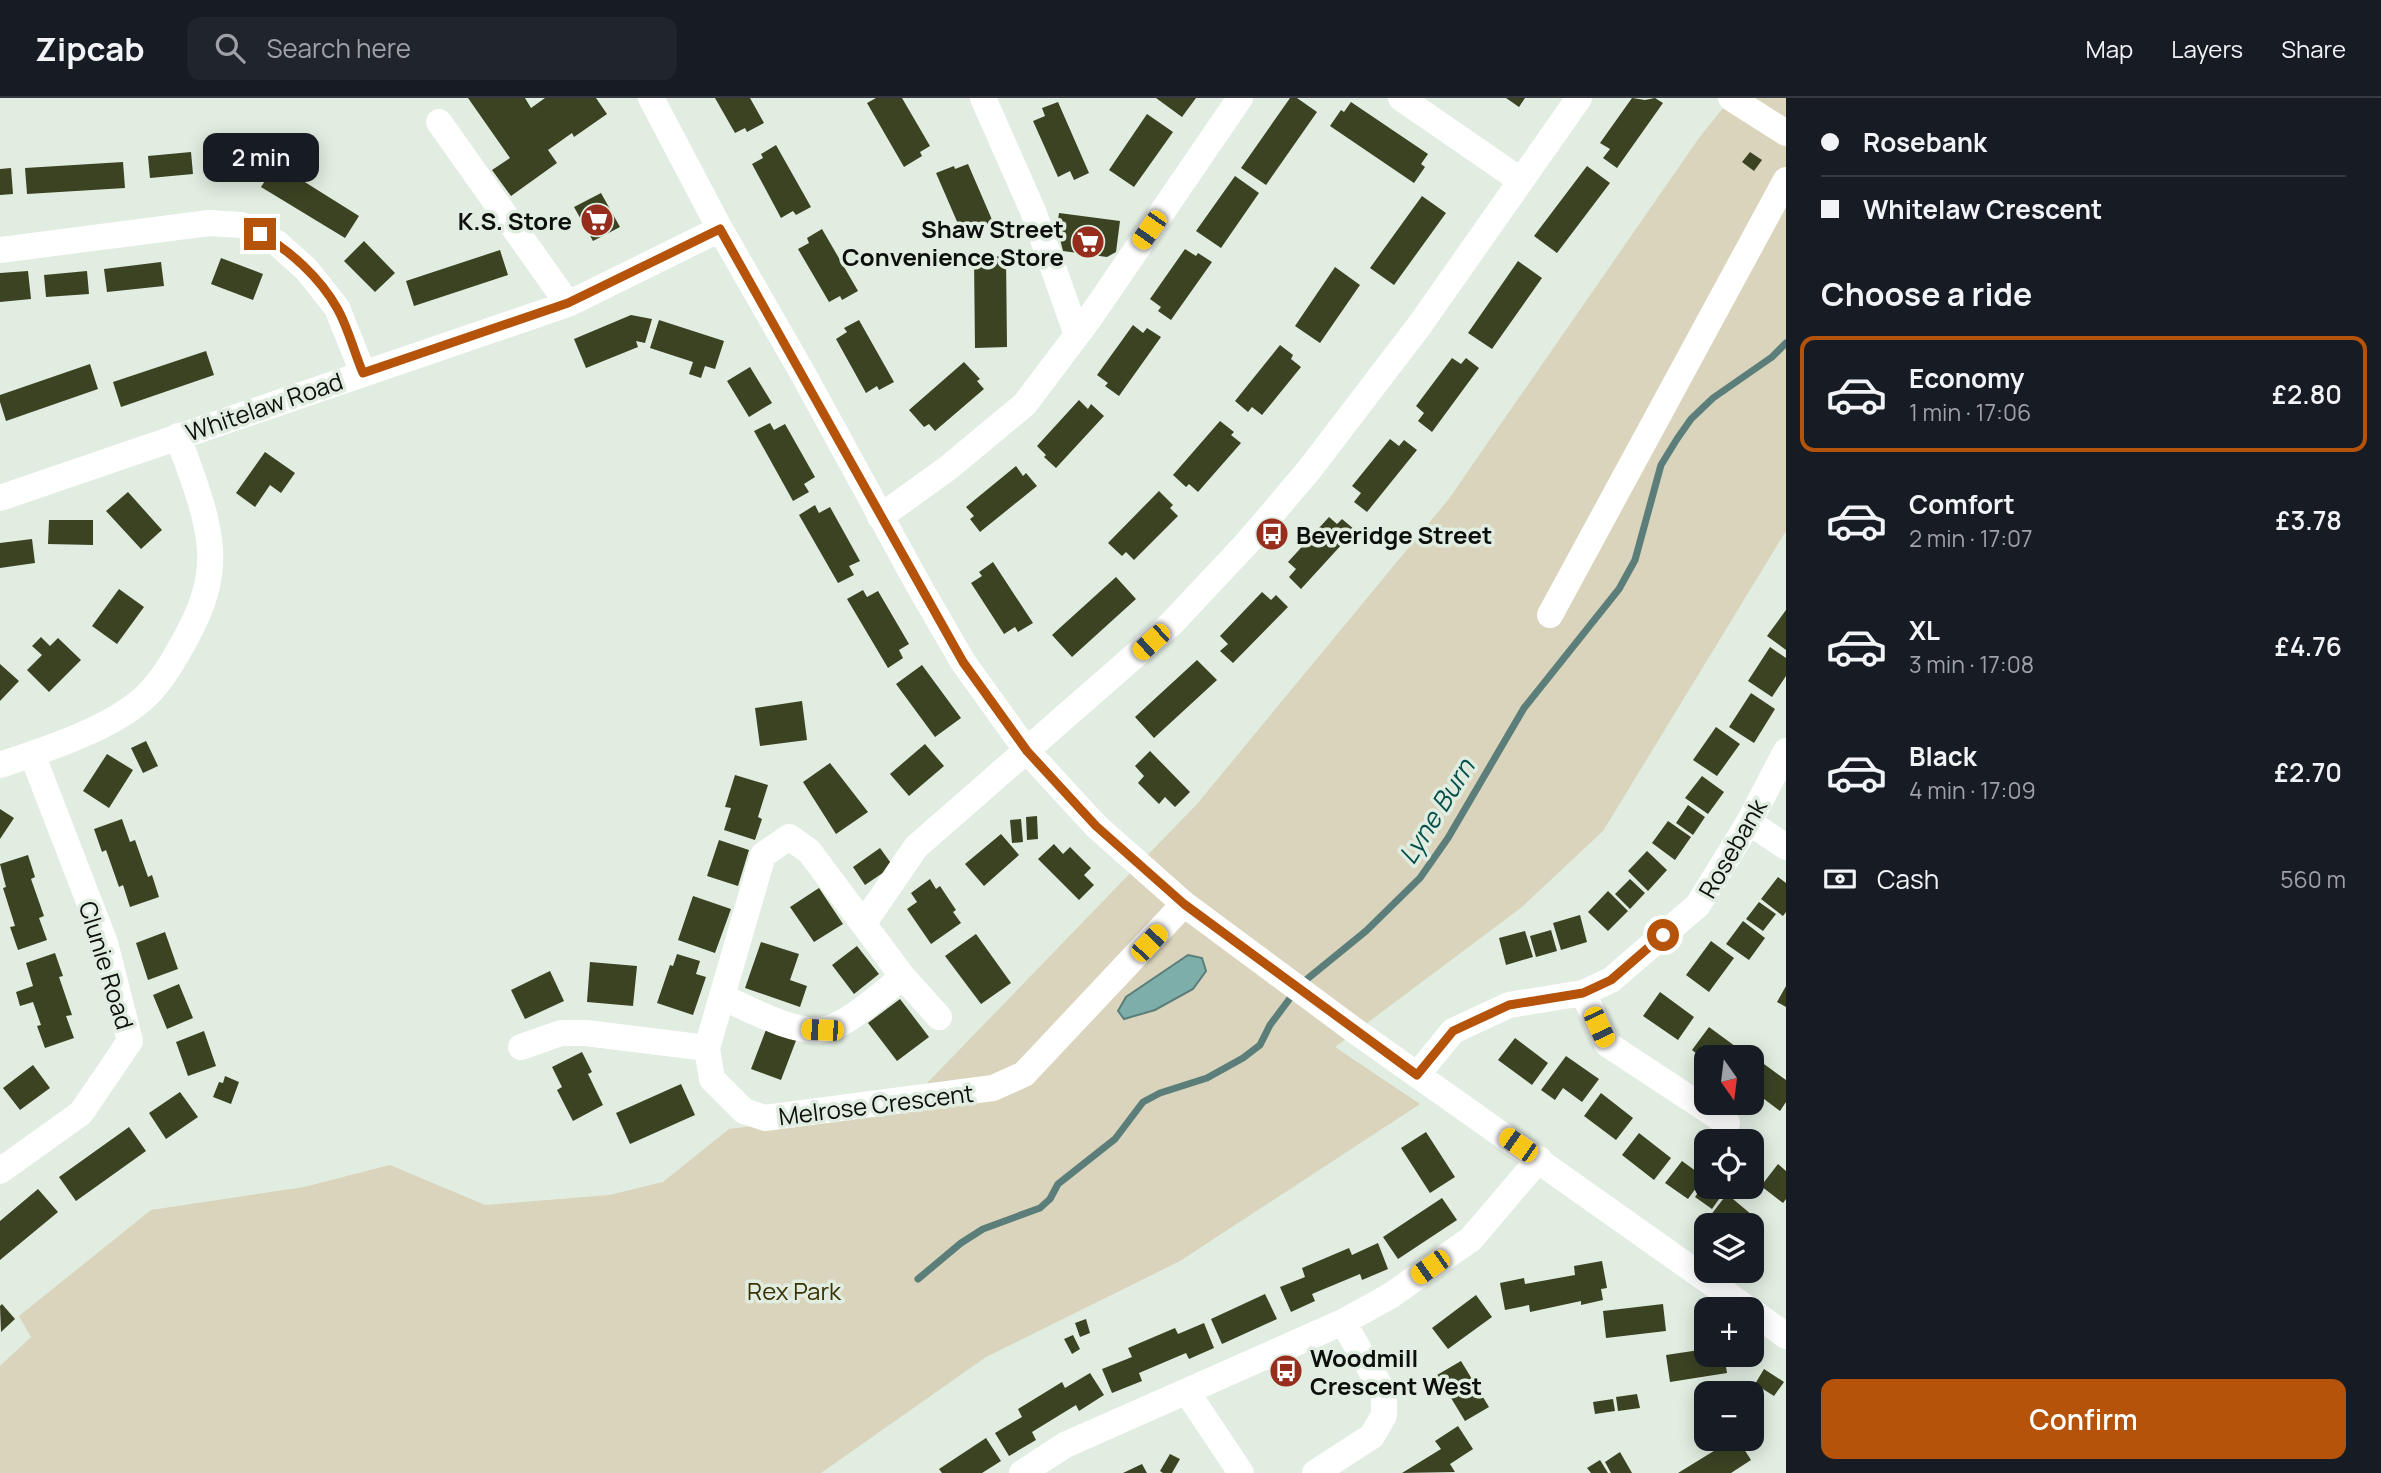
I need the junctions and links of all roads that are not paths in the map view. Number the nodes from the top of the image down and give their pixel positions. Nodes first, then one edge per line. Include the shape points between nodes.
1 (651, 98) edge
2 (983, 98) edge
3 (1240, 98) edge
4 (1401, 98) edge
5 (1578, 98) edge
6 (1731, 98) edge
7 (439, 122) dead end
8 (1786, 133) edge
9 (1520, 180) junction
10 (1786, 180) edge
11 (720, 229) junction
12 (0, 250) edge
13 (568, 303) junction
14 (1077, 335) junction
15 (363, 373) junction
16 (178, 436) junction
17 (0, 498) edge
18 (880, 517) junction
19 (1550, 615) dead end
20 (1027, 751) junction
21 (1786, 751) edge
22 (32, 754) junction
23 (0, 765) edge
24 (1749, 822) junction
25 (1786, 847) edge
26 (1184, 904) junction
27 (864, 923) junction
28 (903, 977) junction
29 (1583, 993) junction
30 (722, 997) junction
31 (939, 1017) dead end
32 (521, 1047) dead end
33 (707, 1048) junction
34 (1417, 1075) junction
35 (1727, 1124) dead end
36 (1539, 1160) junction
37 (0, 1171) edge
38 (1732, 1297) edge
39 (1764, 1317) edge
40 (1343, 1322) junction
41 (1782, 1326) edge
42 (1187, 1392) junction
43 (1022, 1473) edge
44 (1241, 1473) edge
45 (1315, 1473) edge

1 - 11 street
2 - 14 street via 1033,211
3 - 14 street
4 - 9 street
5 - 9 street
6 - 8 street
7 - 13 street
9 - 20 street via 1419,326 1247,543 1171,624
10 - 19 street
11 - 13 street, Whitelaw Road
11 - 18 street
12 - 15 street via 209,223 242,225 277,243 307,270 337,308
13 - 15 street, Whitelaw Road
14 - 18 street via 1025,404
15 - 16 street, Whitelaw Road
16 - 17 street, Whitelaw Road
16 - 22 street via 210,549 209,582 198,616 165,675 145,698 116,719
18 - 20 street via 963,662
20 - 26 street via 1096,826
20 - 27 street via 916,846
21 - 24 street, Rosebank
22 - 23 street
22 - 37 street, Clunie Road via 105,943 130,1041 81,1113
24 - 25 street
24 - 29 street, Rosebank via 1698,905 1611,980
26 - 33 street, Melrose Crescent via 1024,1074 993,1088 765,1118 744,1111 712,1079
26 - 34 street
27 - 28 street, Melrose Crescent
27 - 30 street, Melrose Crescent via 809,851 789,837 763,855
28 - 30 street via 841,1023 822,1030 800,1030
28 - 31 street, Melrose Crescent
29 - 34 street, Rosebank via 1509,1005 1453,1031
29 - 35 street via 1607,1044
30 - 33 street, Melrose Crescent
32 - 33 street via 561,1033 586,1033
34 - 36 street
36 - 38 street
36 - 40 street via 1471,1239 1390,1296
39 - 41 street
40 - 42 street
40 - 45 street via 1384,1393 1384,1415 1371,1436
42 - 43 street via 1065,1445
42 - 44 street

